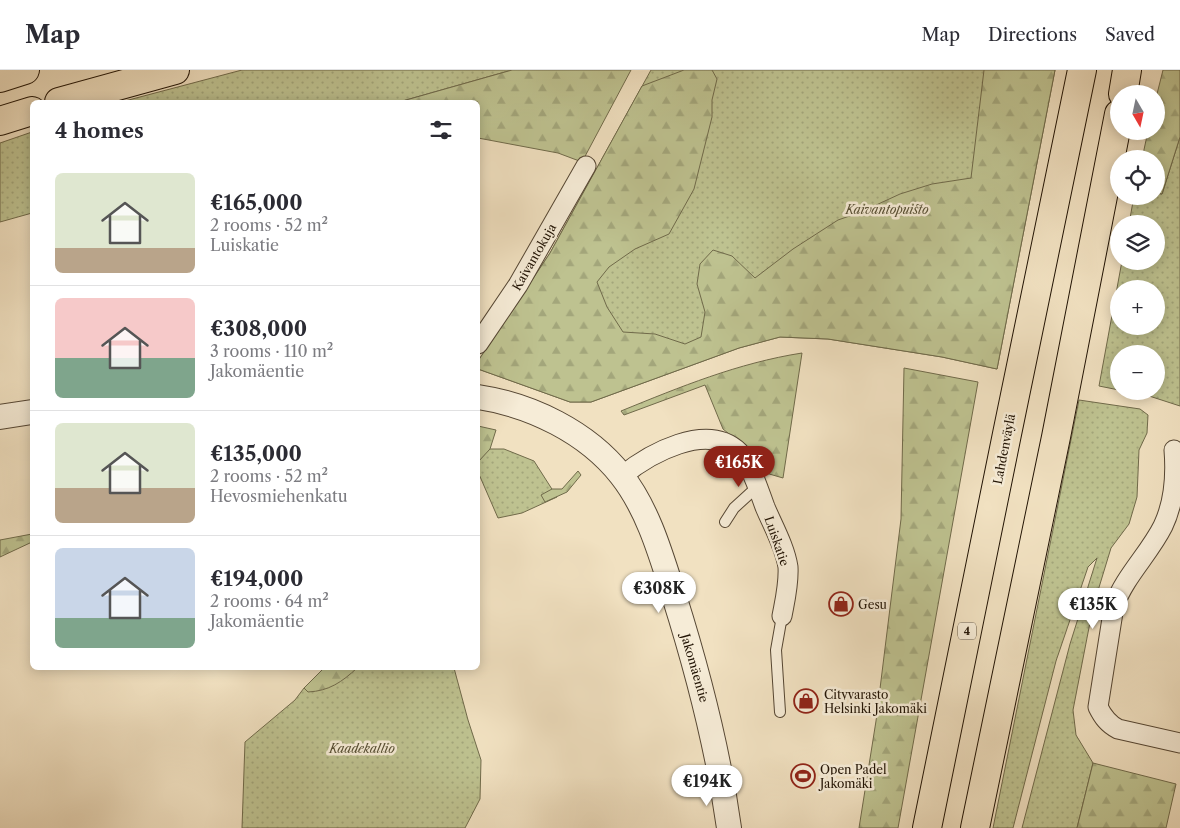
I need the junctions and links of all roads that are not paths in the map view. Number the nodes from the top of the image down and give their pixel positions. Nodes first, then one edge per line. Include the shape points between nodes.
1 (25, 70) edge
2 (175, 70) edge
3 (1082, 70) edge
4 (1127, 70) edge
5 (0, 78) edge
6 (1124, 85) edge
7 (66, 100) edge
8 (30, 112) edge
9 (0, 121) edge
10 (1114, 140) edge
11 (586, 166) dead end
12 (480, 341) edge
13 (480, 397) edge
14 (30, 412) edge
15 (0, 417) edge
16 (1174, 450) dead end
17 (622, 476) junction
18 (757, 487) junction
19 (725, 522) dead end
20 (782, 616) joint
21 (780, 712) dead end
22 (1180, 743) edge
23 (729, 828) edge
24 (928, 828) edge
25 (975, 828) edge

1 - 5 highway
2 - 7 highway
3 - 24 highway, Lahdenväylä / 4
4 - 6 highway
8 - 9 highway
10 - 25 highway
11 - 12 street, Kaivantokuja via 518,285
13 - 17 street, Jakomäentie via 529,411 560,425 593,447
14 - 15 street
16 - 22 street via 1176,471 1168,515 1114,606 1098,707 1102,716 1118,729
17 - 18 street, Luiskatie via 651,456 680,444 710,438 739,452
17 - 23 street, Jakomäentie via 650,527 690,650 716,749
18 - 19 lane via 734,508
18 - 20 street, Luiskatie via 787,563
20 - 21 lane via 776,650

